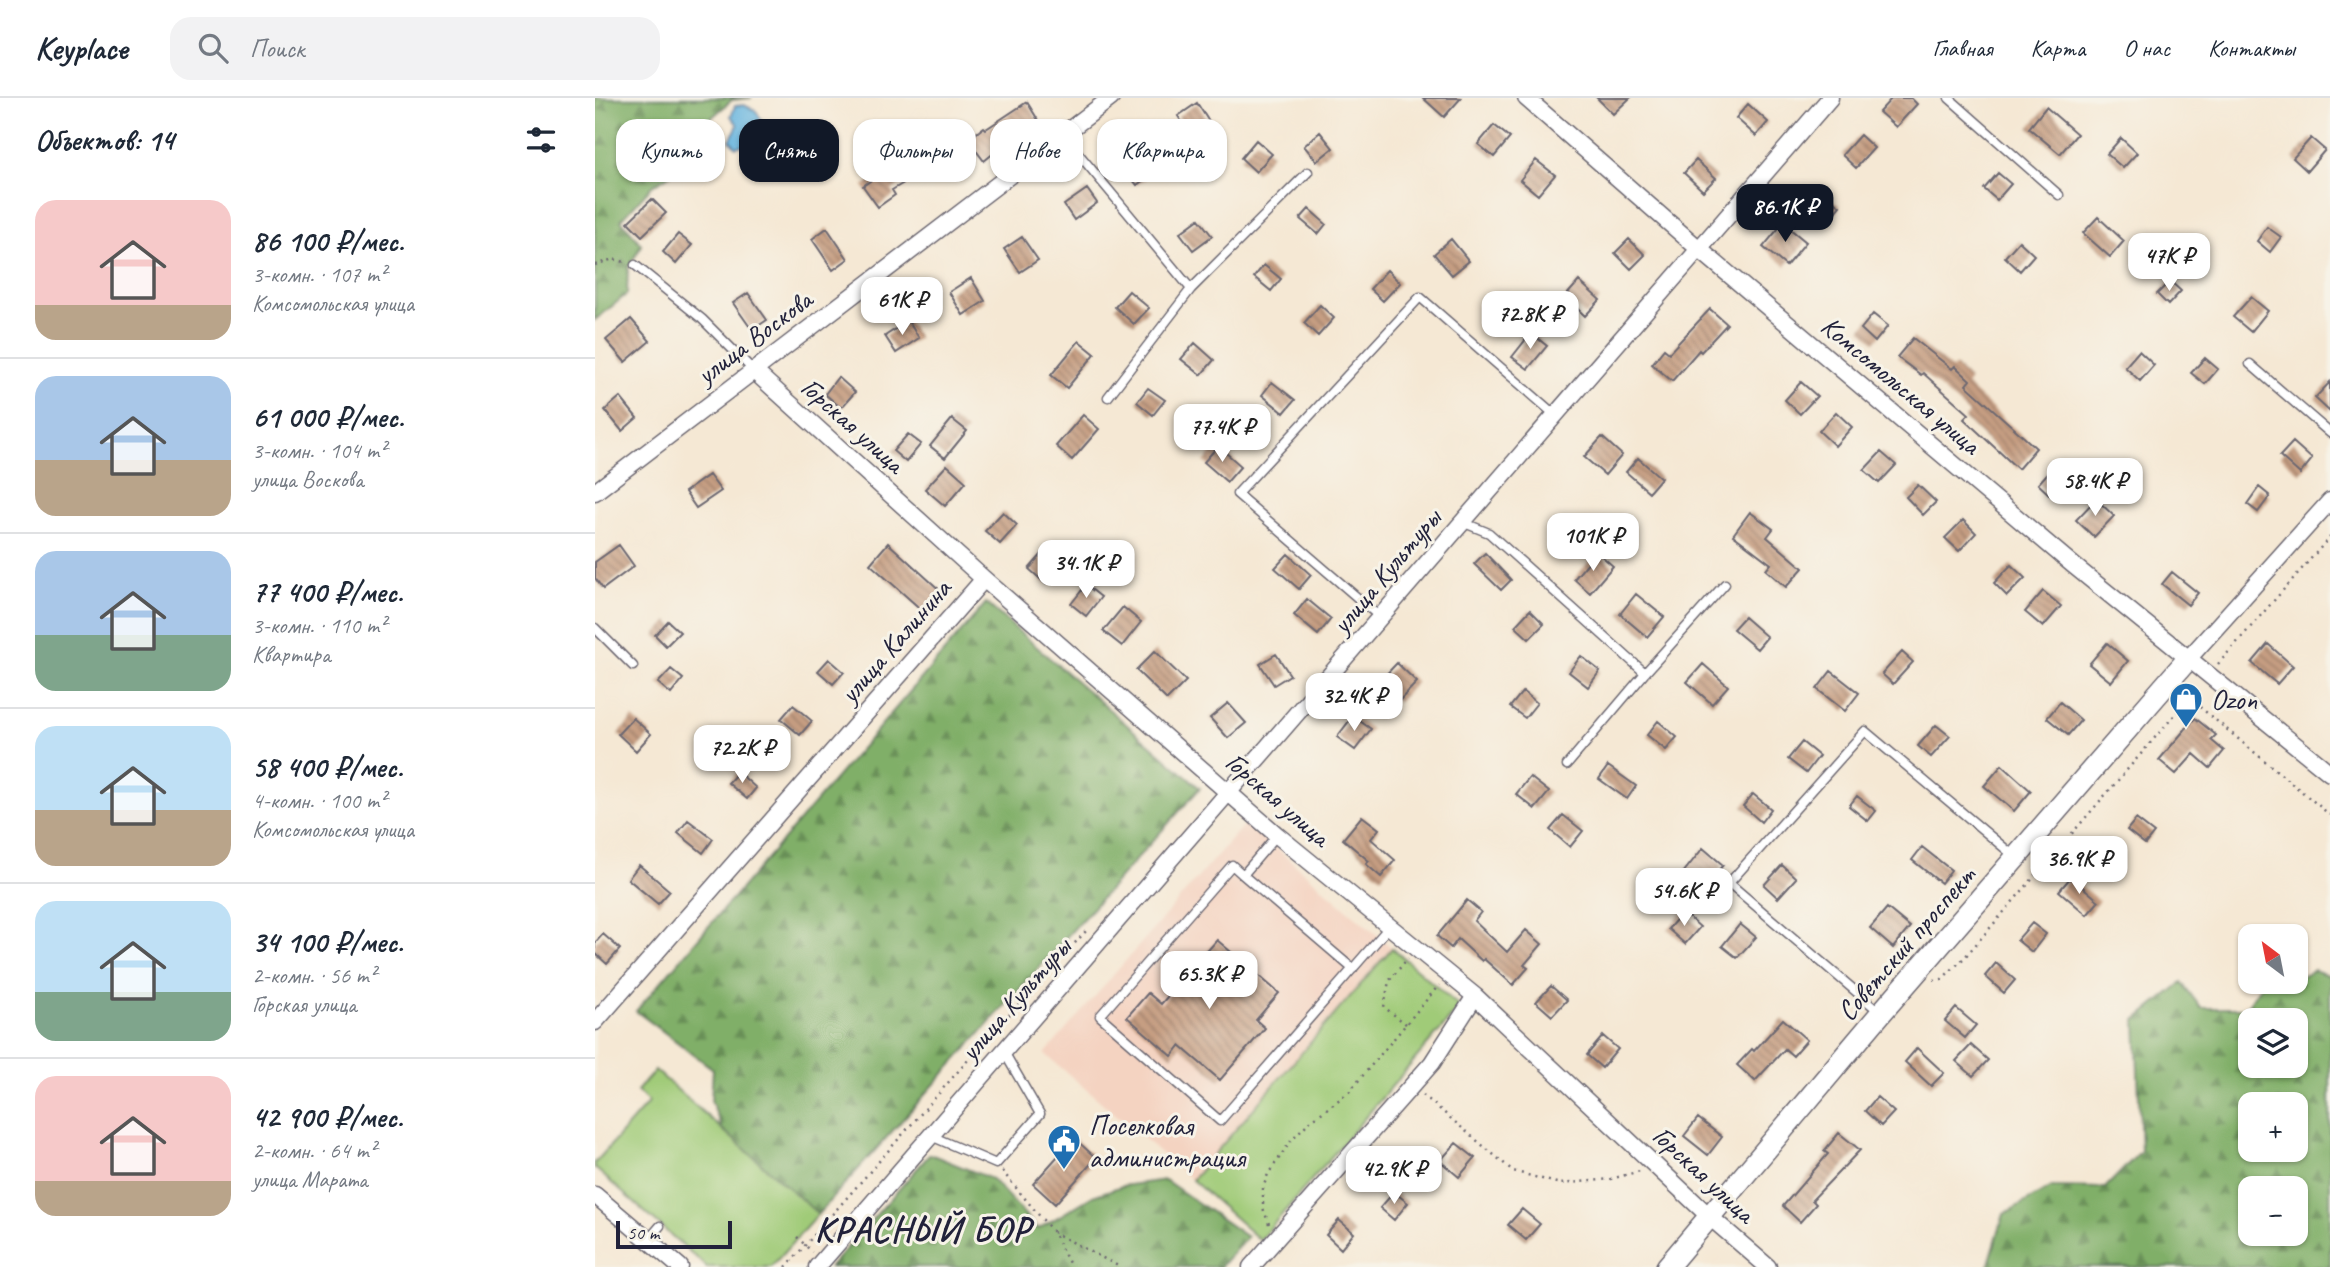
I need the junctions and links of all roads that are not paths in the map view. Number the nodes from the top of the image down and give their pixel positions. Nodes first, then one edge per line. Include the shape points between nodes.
1 (1111, 98) edge
2 (1526, 98) edge
3 (1830, 98) edge
4 (1949, 98) edge
5 (1083, 120) edge
6 (1083, 159) edge
7 (1308, 172) dead end
8 (1001, 182) edge
9 (2059, 195) dead end
10 (1699, 249) junction
11 (635, 265) road end
12 (1191, 289) junction
13 (2251, 364) dead end
14 (753, 370) junction
15 (1108, 397) dead end
16 (1554, 414) junction
17 (2330, 433) edge
18 (595, 492) edge
19 (2330, 501) edge
20 (1462, 522) junction
21 (984, 579) junction
22 (1725, 584) dead end
23 (1381, 618) junction
24 (595, 628) edge
25 (2188, 659) junction
26 (633, 666) dead end
27 (1645, 673) junction
28 (1567, 765) dead end
29 (2330, 774) edge
30 (1229, 793) junction
31 (1277, 835) junction
32 (2016, 858) junction
33 (1243, 875) junction
34 (1389, 927) junction
35 (1353, 969) junction
36 (1475, 996) junction
37 (1881, 1013) junction
38 (595, 1022) edge
39 (1004, 1052) junction
40 (931, 1136) junction
41 (595, 1195) edge
42 (1710, 1217) junction
43 (660, 1226) dead end
44 (648, 1240) junction
45 (819, 1264) edge
46 (680, 1267) edge
47 (1251, 1267) edge
48 (1667, 1267) edge
49 (1768, 1267) edge

1 - 5 street, улица Воскова
2 - 10 street, Комсомольская улица
3 - 10 street, улица Культуры
4 - 9 lane
6 - 12 lane
7 - 12 lane
8 - 14 street, улица Воскова
10 - 16 street, улица Культуры
10 - 25 street, Комсомольская улица
11 - 14 lane via 702,319
12 - 15 lane
13 - 17 lane
14 - 18 street, улица Воскова
14 - 21 street, Горская улица
16 - 20 street, улица Культуры
16 - 23 lane via 1420,297 1237,494
19 - 25 street, Советский проспект
20 - 23 street, улица Культуры
20 - 27 lane via 1489,533
21 - 30 street, Горская улица
21 - 38 street, улица Калинина
22 - 27 lane
23 - 30 street, улица Культуры
24 - 26 lane
25 - 29 street, Комсомольская улица
25 - 32 street, Советский проспект
27 - 28 lane
30 - 31 street, Горская улица
30 - 39 street, улица Культуры
31 - 33 lane
31 - 34 street, Горская улица
32 - 37 street, Советский проспект
32 - 37 lane via 1865,731 1729,883
33 - 35 lane
33 - 35 lane via 1232,865 1100,1016 1220,1121
34 - 35 lane
34 - 36 street, Горская улица
36 - 42 street, Горская улица
36 - 47 street via 1432,1063
37 - 42 street, Советский проспект
39 - 40 street, улица Культуры
39 - 40 lane via 1041,1114 996,1164
40 - 45 street, улица Культуры
41 - 44 street
42 - 48 street, Советский проспект
42 - 49 street, Горская улица
43 - 44 lane
44 - 46 street

